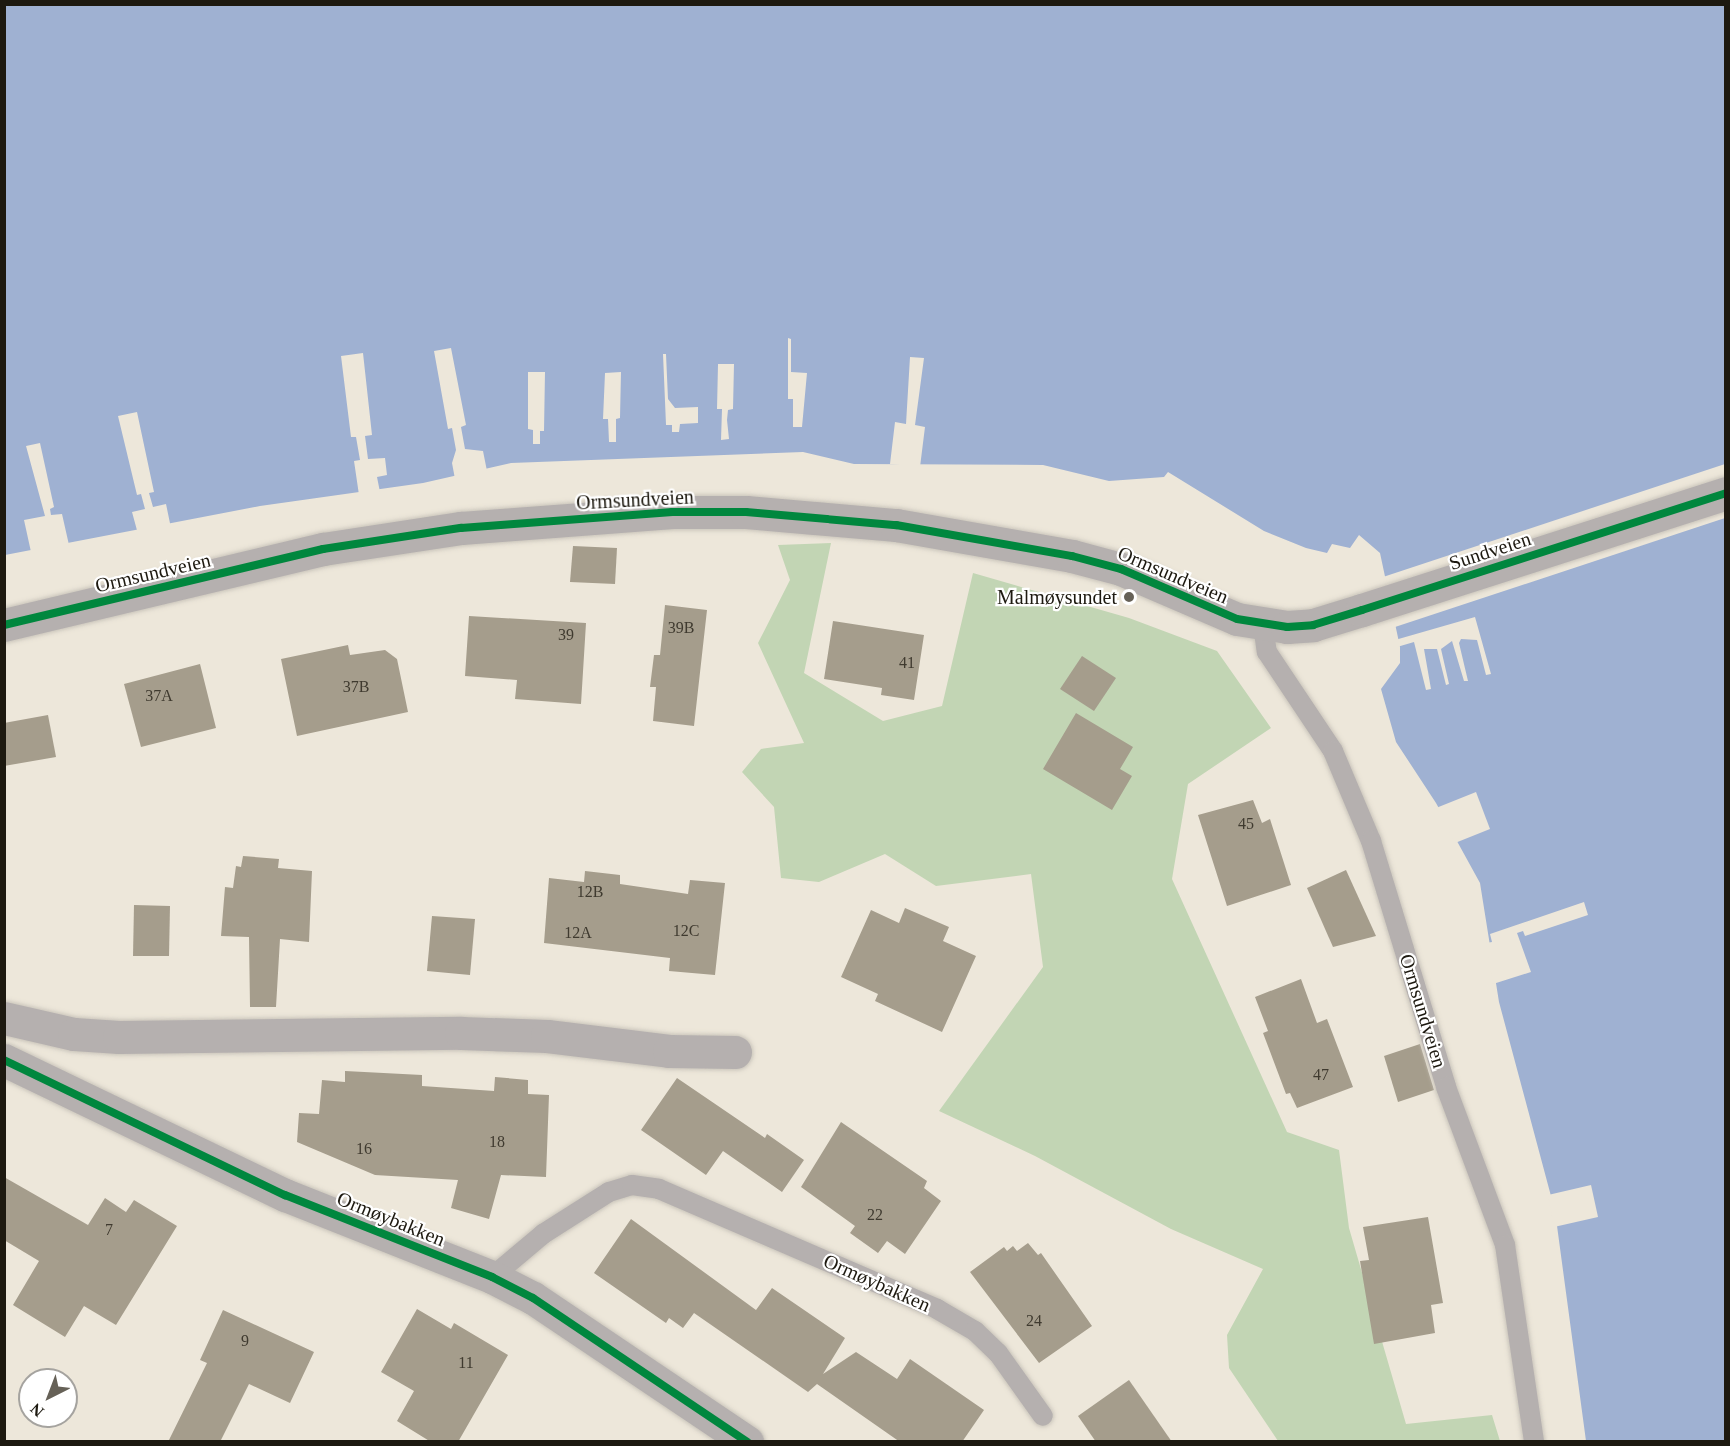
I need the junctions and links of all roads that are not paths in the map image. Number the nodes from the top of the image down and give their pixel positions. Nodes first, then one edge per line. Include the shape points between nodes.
1 (1725, 493) edge
2 (4, 624) edge
3 (1263, 625) junction
4 (4, 1018) edge
5 (735, 1052) dead end
6 (4, 1060) edge
7 (492, 1277) junction
8 (1043, 1416) dead end
9 (747, 1442) edge
10 (1534, 1442) edge

1 - 3 street, Sundveien via 1312,625
2 - 3 street, Ormsundveien via 323,549 461,528 672,512 746,512 896,525 1072,556 1121,569 1212,611
3 - 10 lane, Ormsundveien via 1267,652 1333,751 1371,841 1446,1087 1505,1245
4 - 5 street via 74,1034 119,1037 461,1033 547,1036 669,1051
6 - 7 street, Ormøybakken via 285,1195
7 - 8 lane, Ormøybakken via 543,1234 609,1192 632,1185 659,1189 926,1305 975,1331 998,1353
7 - 9 street, Ormøybakken via 533,1298

